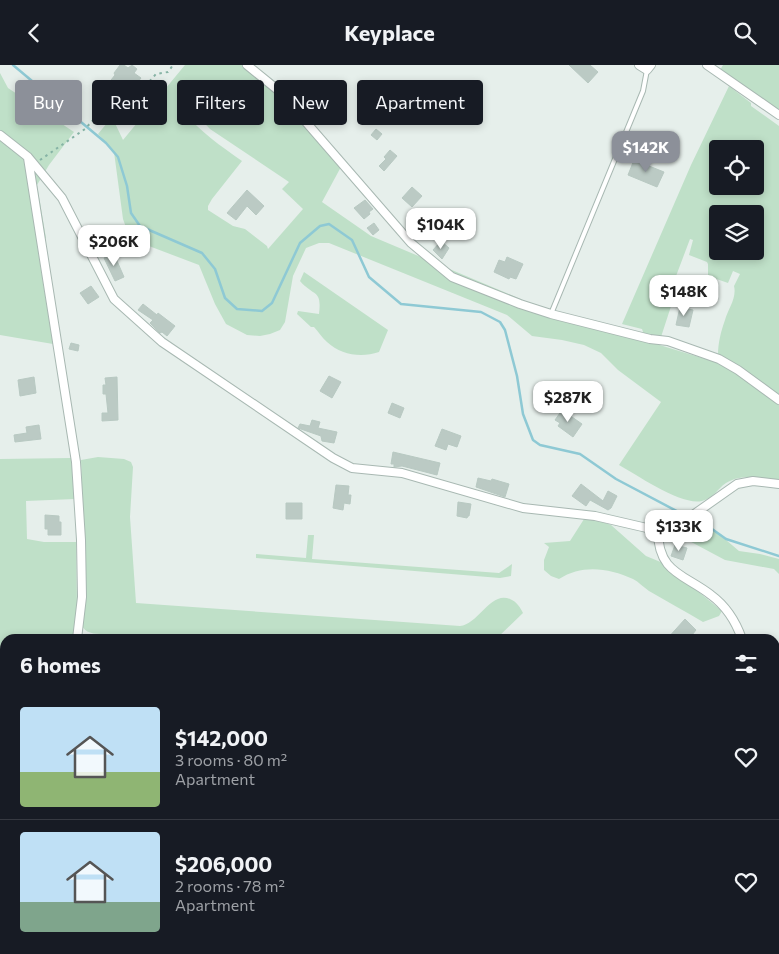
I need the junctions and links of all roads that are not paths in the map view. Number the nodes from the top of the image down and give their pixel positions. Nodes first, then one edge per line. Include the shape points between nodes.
1 (247, 65) edge
2 (639, 65) edge
3 (707, 65) edge
4 (649, 67) edge
5 (779, 115) edge
6 (0, 135) edge
7 (28, 157) junction
8 (551, 314) junction
9 (779, 401) edge
10 (779, 484) edge
11 (658, 531) junction
12 (78, 634) edge
13 (740, 634) edge

1 - 8 street via 280,91 411,243 452,277
2 - 4 street
3 - 5 street
4 - 8 lane via 643,91
6 - 7 street
7 - 11 street via 62,198 114,299 162,342 333,458 352,468 402,473 523,507 595,516
7 - 12 street via 76,462 82,597
8 - 9 street via 668,341 719,359
10 - 11 street via 753,481 737,484 673,529
11 - 13 street via 658,546 666,564 712,595 735,621

